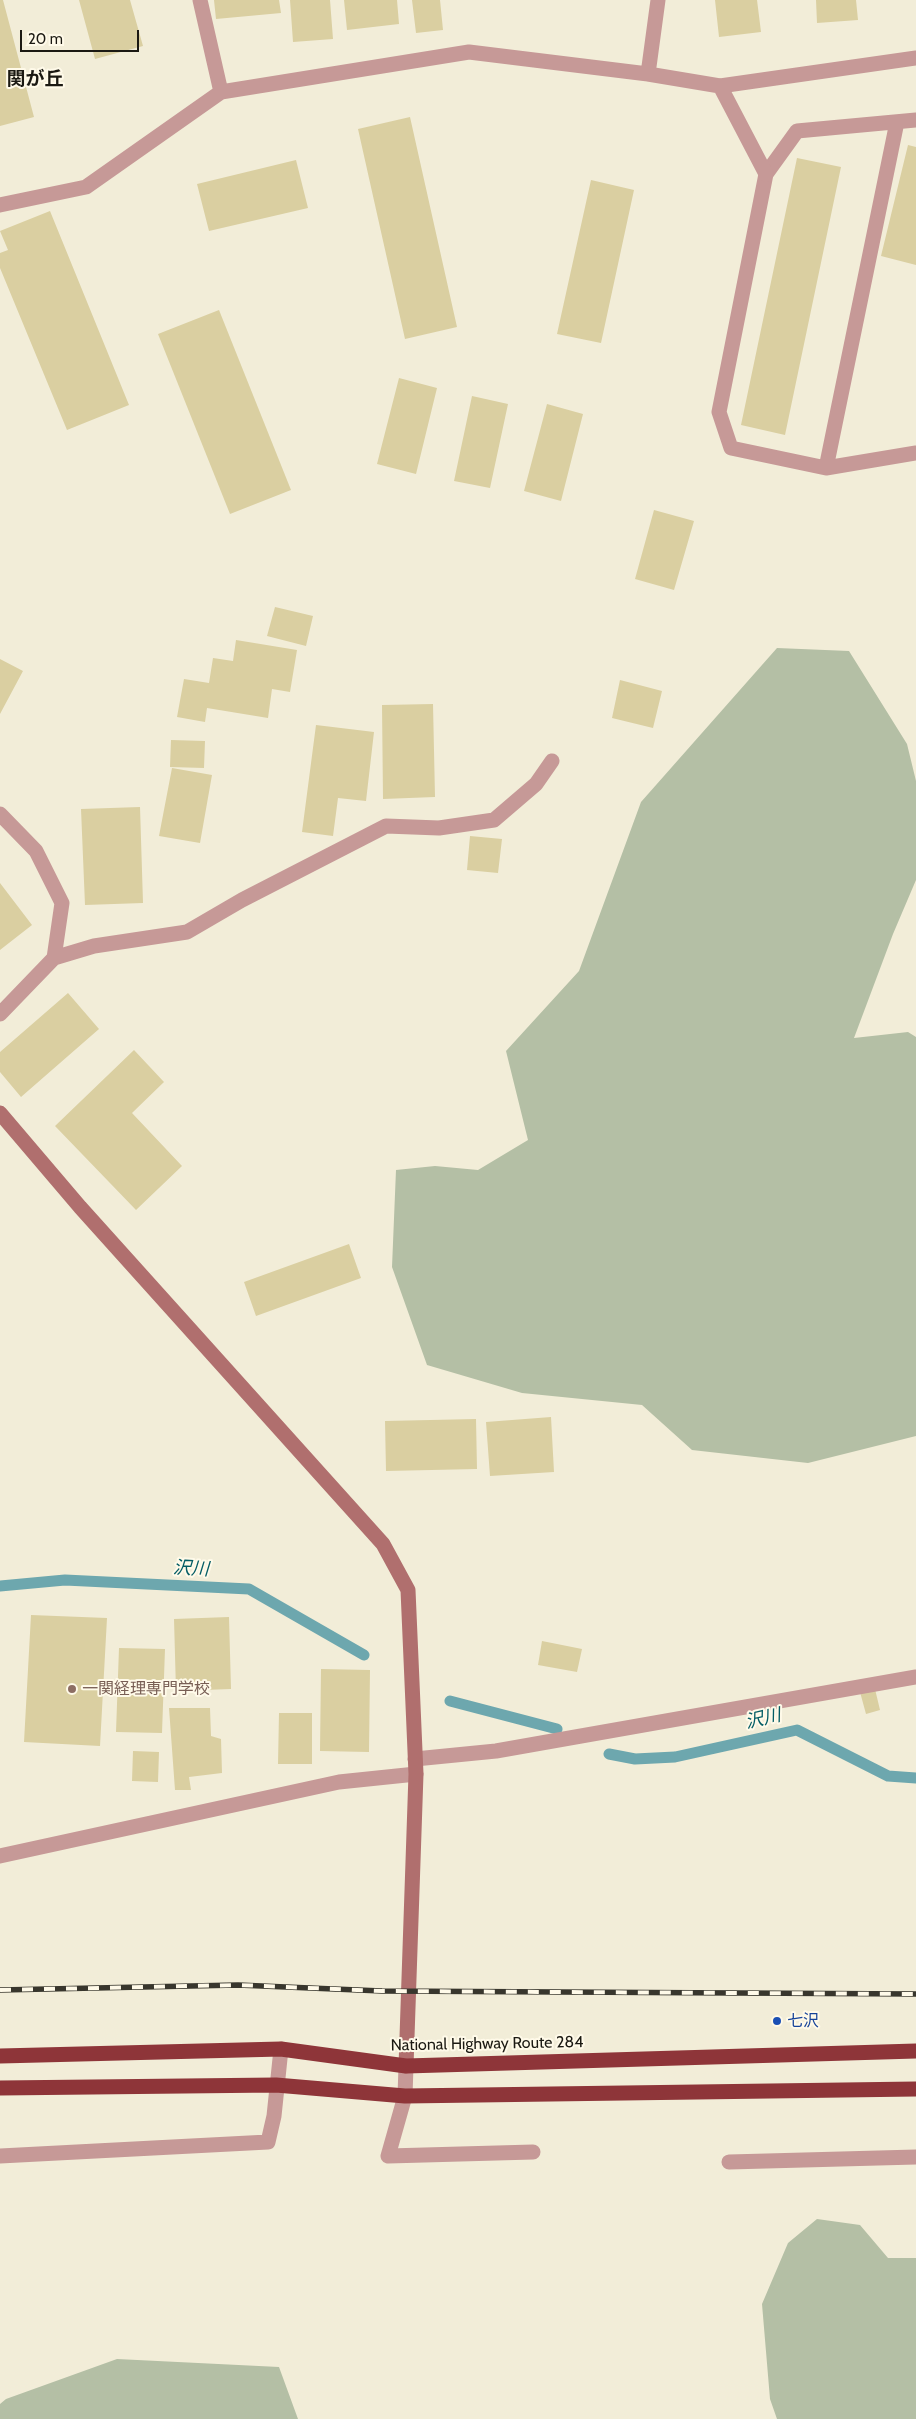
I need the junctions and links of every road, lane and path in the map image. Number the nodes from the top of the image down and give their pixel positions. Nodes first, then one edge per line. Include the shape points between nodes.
1 (200, 0) edge
2 (658, 0) edge
3 (916, 58) edge
4 (648, 74) junction
5 (720, 86) junction
6 (221, 92) junction
7 (916, 120) edge
8 (897, 122) junction
9 (766, 174) junction
10 (0, 205) edge
11 (916, 453) edge
12 (826, 468) junction
13 (552, 761) dead end
14 (0, 814) edge
15 (54, 958) junction
16 (0, 1014) edge
17 (0, 1112) edge
18 (916, 1677) edge
19 (416, 1766) junction
20 (0, 1856) edge
21 (281, 2049) junction
22 (916, 2051) edge
23 (0, 2056) edge
24 (406, 2066) junction
25 (276, 2085) junction
26 (0, 2088) edge
27 (916, 2089) edge
28 (405, 2096) junction
29 (533, 2152) dead end
30 (0, 2156) edge
31 (916, 2157) edge
32 (729, 2162) dead end

1 - 6 street
2 - 4 street
3 - 5 street
4 - 5 street
4 - 6 street via 469,52
5 - 9 street
6 - 10 street via 86,187
7 - 8 street
8 - 9 street via 797,131
8 - 12 street
9 - 12 street via 719,412 731,448
11 - 12 street
13 - 15 street via 536,784 494,820 438,828 386,826 187,932 94,946
14 - 15 street via 36,851 62,903
15 - 16 street
17 - 19 street via 80,1207 383,1544 408,1590
18 - 19 street
19 - 20 street
19 - 24 street
21 - 23 highway, National Highway Route 284
21 - 24 highway, National Highway Route 284
21 - 25 street
22 - 24 highway, National Highway Route 284
24 - 28 street
25 - 26 highway
25 - 28 highway
25 - 30 street via 268,2142
27 - 28 highway
28 - 29 street via 388,2156
31 - 32 street

